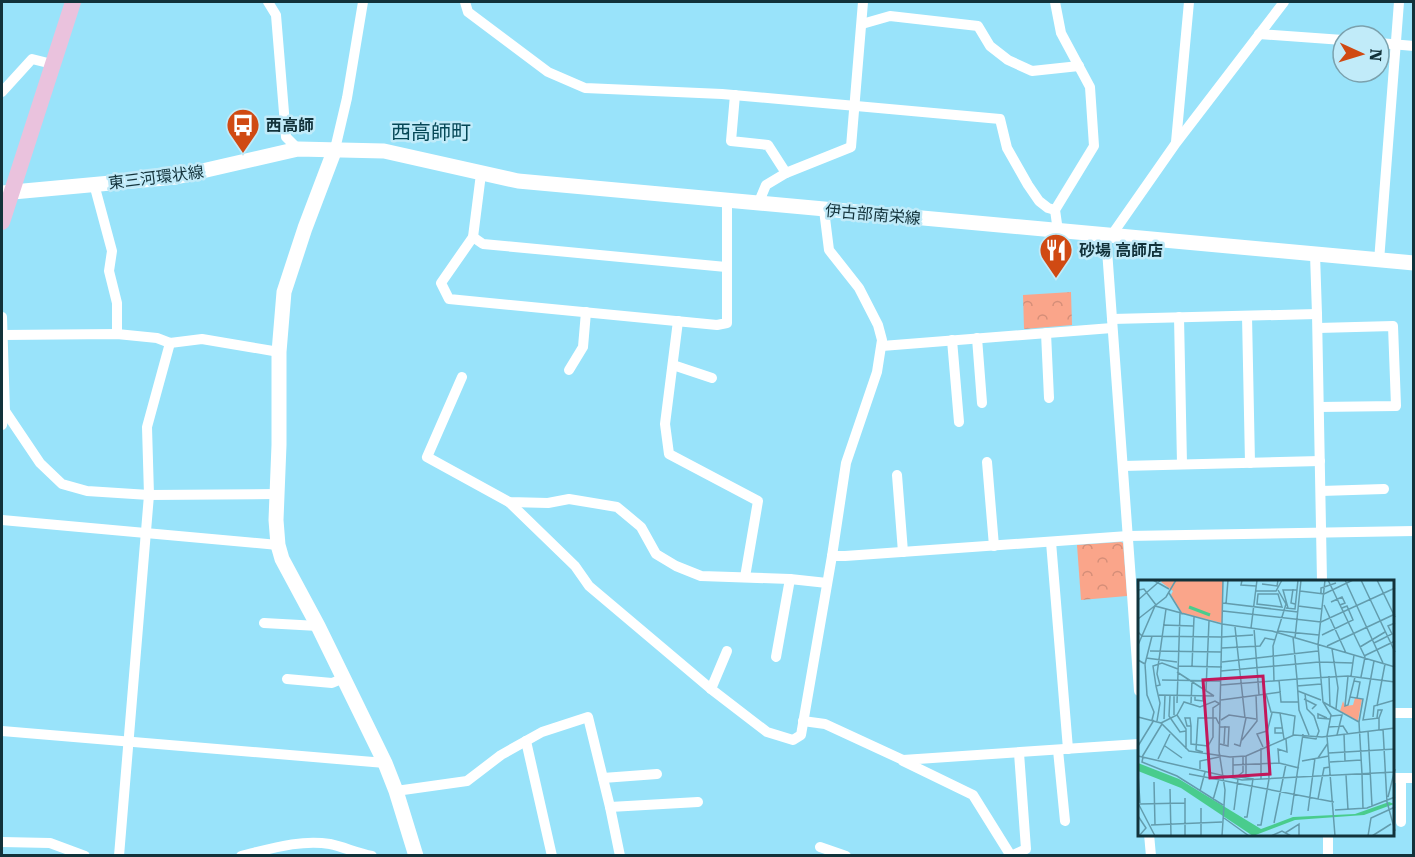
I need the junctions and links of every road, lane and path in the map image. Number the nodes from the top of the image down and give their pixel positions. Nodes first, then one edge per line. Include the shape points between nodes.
1 (73, 2) edge
2 (268, 2) edge
3 (363, 2) edge
4 (465, 2) edge
5 (863, 2) edge
6 (1055, 2) edge
7 (1189, 2) edge
8 (1284, 2) edge
9 (1399, 2) edge
10 (861, 24) junction
11 (1259, 34) junction
12 (1331, 39) edge
13 (1391, 44) edge
14 (1395, 45) junction
15 (1413, 46) edge
16 (52, 64) junction
17 (1079, 66) junction
18 (2, 93) edge
19 (735, 95) junction
20 (854, 106) junction
21 (1176, 143) junction
22 (298, 149) junction
23 (335, 149) junction
24 (786, 173) junction
25 (481, 174) junction
26 (94, 184) junction
27 (6, 192) edge
28 (727, 201) junction
29 (758, 204) junction
30 (824, 210) junction
31 (1055, 210) junction
32 (2, 222) edge
33 (1058, 231) junction
34 (1108, 236) junction
35 (473, 237) junction
36 (1314, 254) junction
37 (1379, 261) junction
38 (1413, 263) edge
39 (726, 267) junction
40 (586, 312) junction
41 (1317, 314) junction
42 (1247, 316) junction
43 (2, 317) edge
44 (1179, 317) junction
45 (678, 321) junction
46 (1112, 323) junction
47 (1318, 328) junction
48 (1046, 333) junction
49 (117, 334) junction
50 (2, 336) edge
51 (977, 338) junction
52 (952, 340) junction
53 (170, 343) junction
54 (882, 346) junction
55 (279, 352) junction
56 (673, 365) junction
57 (569, 370) dead end
58 (462, 376) dead end
59 (712, 378) dead end
60 (1050, 398) dead end
61 (982, 404) dead end
62 (1319, 407) junction
63 (5, 411) junction
64 (959, 422) dead end
65 (2, 425) edge
66 (1320, 461) junction
67 (987, 462) dead end
68 (1250, 463) junction
69 (1182, 464) junction
70 (1123, 466) junction
71 (897, 475) dead end
72 (1384, 489) dead end
73 (1321, 491) junction
74 (277, 494) junction
75 (149, 495) junction
76 (509, 502) junction
77 (2, 520) edge
78 (1413, 531) edge
79 (146, 533) junction
80 (1322, 533) junction
81 (1128, 536) junction
82 (1052, 542) junction
83 (278, 544) junction
84 (994, 546) junction
85 (903, 552) junction
86 (832, 556) junction
87 (745, 577) junction
88 (790, 579) junction
89 (1322, 580) edge
90 (827, 584) junction
91 (1137, 619) edge
92 (264, 623) dead end
93 (318, 626) junction
94 (727, 651) dead end
95 (1138, 655) edge
96 (776, 657) dead end
97 (344, 678) junction
98 (287, 679) dead end
99 (711, 689) junction
100 (1394, 713) edge
101 (1413, 713) edge
102 (803, 721) junction
103 (2, 731) edge
104 (526, 741) junction
105 (128, 742) junction
106 (1138, 744) edge
107 (1063, 750) junction
108 (1019, 753) junction
109 (903, 760) junction
110 (385, 763) junction
111 (657, 774) dead end
112 (603, 778) junction
113 (1397, 778) edge
114 (1413, 778) edge
115 (396, 791) junction
116 (698, 802) dead end
117 (610, 807) junction
118 (1065, 821) dead end
119 (1401, 822) dead end
120 (1149, 836) edge
121 (1328, 836) edge
122 (2, 842) edge
123 (820, 847) dead end
124 (85, 855) edge
125 (119, 855) edge
126 (242, 855) edge
127 (372, 855) edge
128 (416, 855) edge
129 (552, 855) edge
130 (620, 855) edge
131 (846, 855) edge
132 (1011, 855) edge
133 (1150, 855) edge
134 (1328, 855) edge

1 - 16 main road
2 - 22 street via 276,15 286,137
3 - 23 street via 348,98
4 - 19 street via 468,12 548,72 585,88
5 - 10 street
6 - 17 street via 1061,33
7 - 21 street
8 - 11 street
9 - 14 street
10 - 17 street via 890,16 978,26 990,45 1008,60 1032,70
10 - 20 street
11 - 12 street
11 - 21 street
13 - 14 street
14 - 15 street
14 - 37 street
16 - 18 street via 32,59
16 - 27 main road
17 - 31 street via 1090,87 1094,146
19 - 20 street
19 - 24 street via 730,141 768,145
20 - 24 street via 851,147
20 - 31 street via 1000,119 1007,148 1028,185 1039,201
21 - 34 street
22 - 23 main road, 東三河環状線
22 - 26 main road, 東三河環状線 via 176,177
23 - 25 main road, 伊古部南栄線 via 384,151
23 - 55 main road via 284,292
24 - 29 street via 766,185
25 - 28 main road, 伊古部南栄線
25 - 35 street
26 - 27 main road, 東三河環状線
26 - 49 street via 112,251 109,271 117,303
27 - 32 main road
28 - 29 main road, 伊古部南栄線
28 - 39 street
29 - 30 main road, 伊古部南栄線
30 - 33 main road, 伊古部南栄線
30 - 54 street via 829,250 859,288 878,325
31 - 33 street
33 - 34 main road, 伊古部南栄線
34 - 36 main road, 伊古部南栄線
34 - 46 street
35 - 39 street via 483,244
35 - 40 street via 441,283 449,299
36 - 37 main road, 伊古部南栄線
36 - 41 street
37 - 38 main road, 伊古部南栄線
39 - 45 street via 727,323
40 - 45 street
40 - 57 street via 583,347
41 - 42 street
41 - 47 street
42 - 44 street
42 - 68 street
43 - 50 street
44 - 46 street
44 - 69 street
45 - 56 street
46 - 48 street
46 - 70 street
47 - 62 street
47 - 62 street via 1393,326 1396,406
48 - 51 street
48 - 60 street
49 - 50 street
49 - 53 street
50 - 63 street
51 - 52 street
51 - 61 street
52 - 54 street
52 - 64 street
53 - 55 street via 202,339
53 - 75 street via 147,427
54 - 86 street via 846,463
55 - 74 main road
56 - 59 street
56 - 87 street via 665,424 669,454 758,501
58 - 76 street via 427,458
62 - 66 street
63 - 65 street
63 - 75 street via 40,463 62,484 87,491
66 - 68 street
66 - 73 street
67 - 84 street
68 - 69 street
69 - 70 street
70 - 81 street
71 - 85 street
72 - 73 street
73 - 80 street
74 - 75 street
74 - 83 main road
75 - 79 street
76 - 87 street via 569,499 617,507 641,527 656,554 676,566 701,576
76 - 99 street via 575,566 589,586
77 - 79 street
78 - 80 street
79 - 83 street
79 - 105 street
80 - 81 street
80 - 89 street
81 - 82 street
81 - 91 street
82 - 84 street
82 - 107 street
83 - 93 main road
84 - 85 street
85 - 86 street
86 - 90 street
87 - 88 street
88 - 90 street
88 - 96 street
90 - 102 street
91 - 95 street
92 - 93 street
93 - 97 main road
94 - 99 street
97 - 98 street via 332,683
97 - 110 main road
99 - 102 street via 767,732 793,740 801,735
100 - 101 street
102 - 109 street via 825,724
103 - 105 street
104 - 112 street via 588,717
104 - 115 street via 467,781
104 - 129 street
105 - 110 street
105 - 125 street
106 - 107 street
107 - 108 street
107 - 118 street
108 - 109 street
108 - 132 street via 1026,849
109 - 132 street via 973,795
110 - 115 main road
111 - 112 street
112 - 117 street
113 - 114 street
113 - 119 street
115 - 128 main road
116 - 117 street
117 - 130 street
120 - 133 street
121 - 134 street
122 - 124 street via 50,843
123 - 131 street
126 - 127 street via 296,843 331,844

